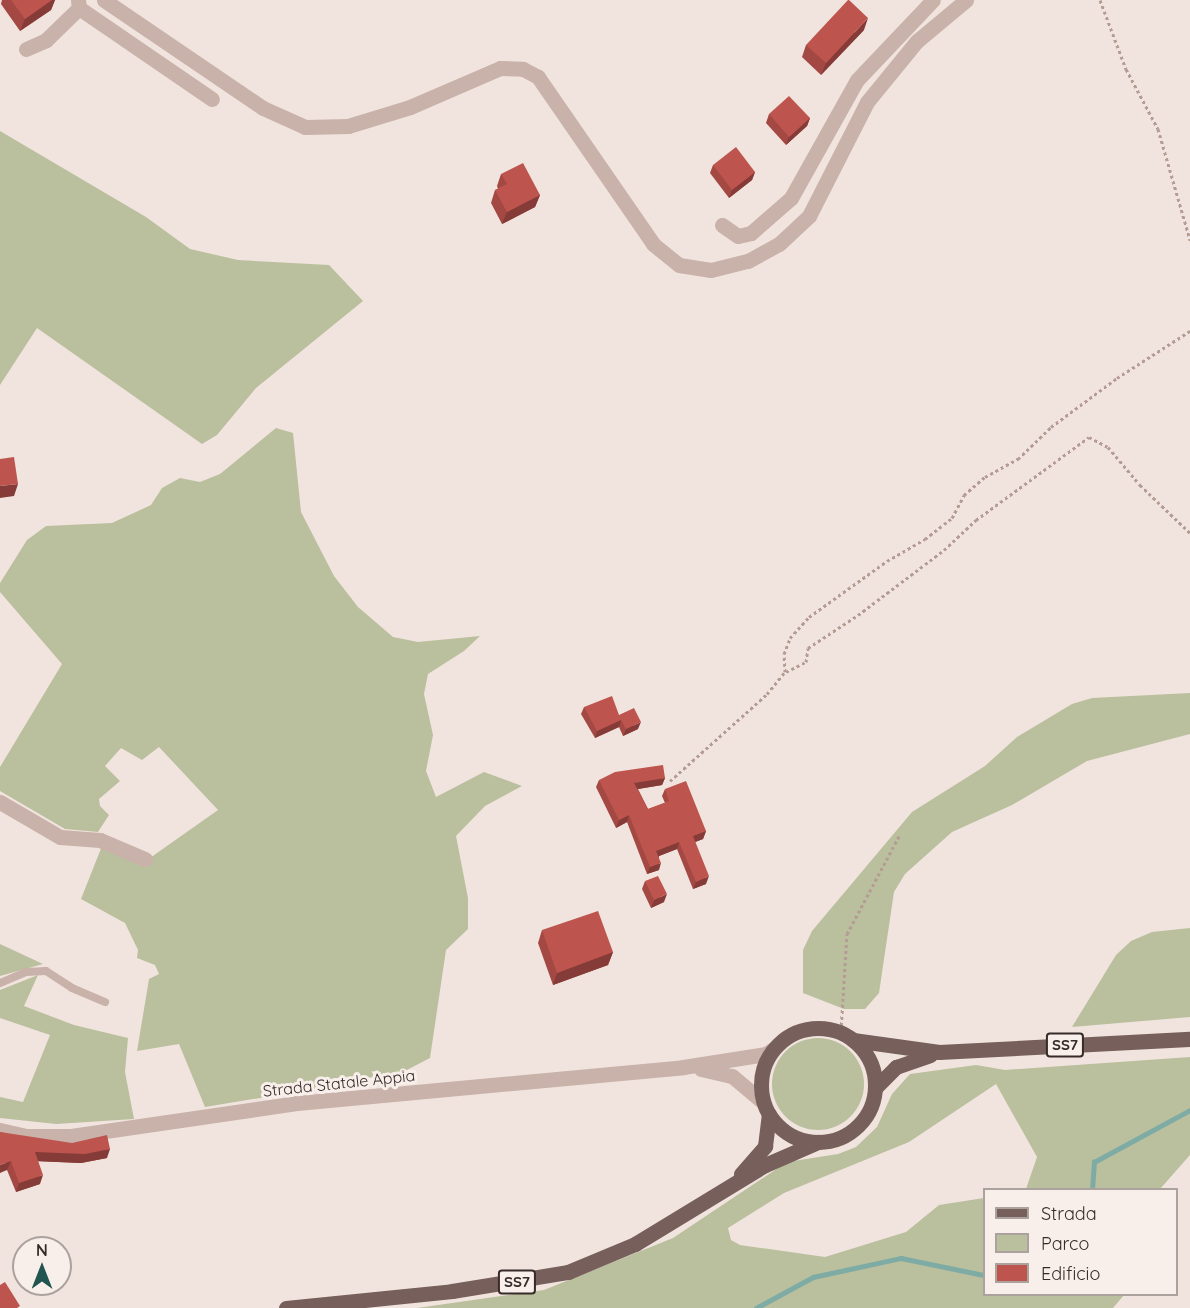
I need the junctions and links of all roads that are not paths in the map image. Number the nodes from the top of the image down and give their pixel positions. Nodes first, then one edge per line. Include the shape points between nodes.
1 (104, 0) edge
2 (935, 0) edge
3 (966, 0) edge
4 (78, 4) edge
5 (952, 12) junction
6 (26, 49) dead end
7 (212, 99) dead end
8 (722, 225) dead end
9 (0, 802) edge
10 (145, 859) dead end
11 (0, 983) edge
12 (105, 1002) dead end
13 (847, 1036) junction
14 (1190, 1039) edge
15 (773, 1049) junction
16 (939, 1052) junction
17 (683, 1067) junction
18 (875, 1088) junction
19 (766, 1108) junction
20 (0, 1130) edge
21 (818, 1142) junction
22 (728, 1186) junction
23 (286, 1308) edge

1 - 5 street via 263,108 305,127 348,126 410,107 500,68 523,69 538,77 653,244 679,265 711,270 748,261 779,244 809,216 867,102 917,41
2 - 5 street
2 - 8 street via 857,80 791,198 751,233 738,236
3 - 5 street
4 - 6 street via 46,40
4 - 7 street
9 - 10 street via 60,837 100,840
11 - 12 lane via 26,972 46,971
13 - 15 main road, Strada Statale Appia / SS7 via 812,1028 784,1039
13 - 16 main road, Strada Statale Appia / SS7
13 - 18 main road via 870,1061
14 - 16 main road, Strada Statale Appia / SS7
15 - 17 street, Strada Statale Appia / SS7 via 766,1054
15 - 19 main road, SS7 via 761,1075
16 - 18 main road, Strada Statale Appia / SS7 via 896,1067
17 - 19 street, Strada Statale Appia / SS7 via 732,1076
17 - 20 street, Strada Statale Appia / SS7 via 297,1103 71,1136 26,1136
18 - 21 main road, Strada Statale Appia / SS7 via 867,1113 851,1132
19 - 21 main road, Strada Statale Appia / SS7 via 782,1129
19 - 22 main road, SS7 via 765,1146
21 - 22 main road, SS7 via 786,1154
22 - 23 main road, SS7 via 635,1244 568,1272 463,1290

